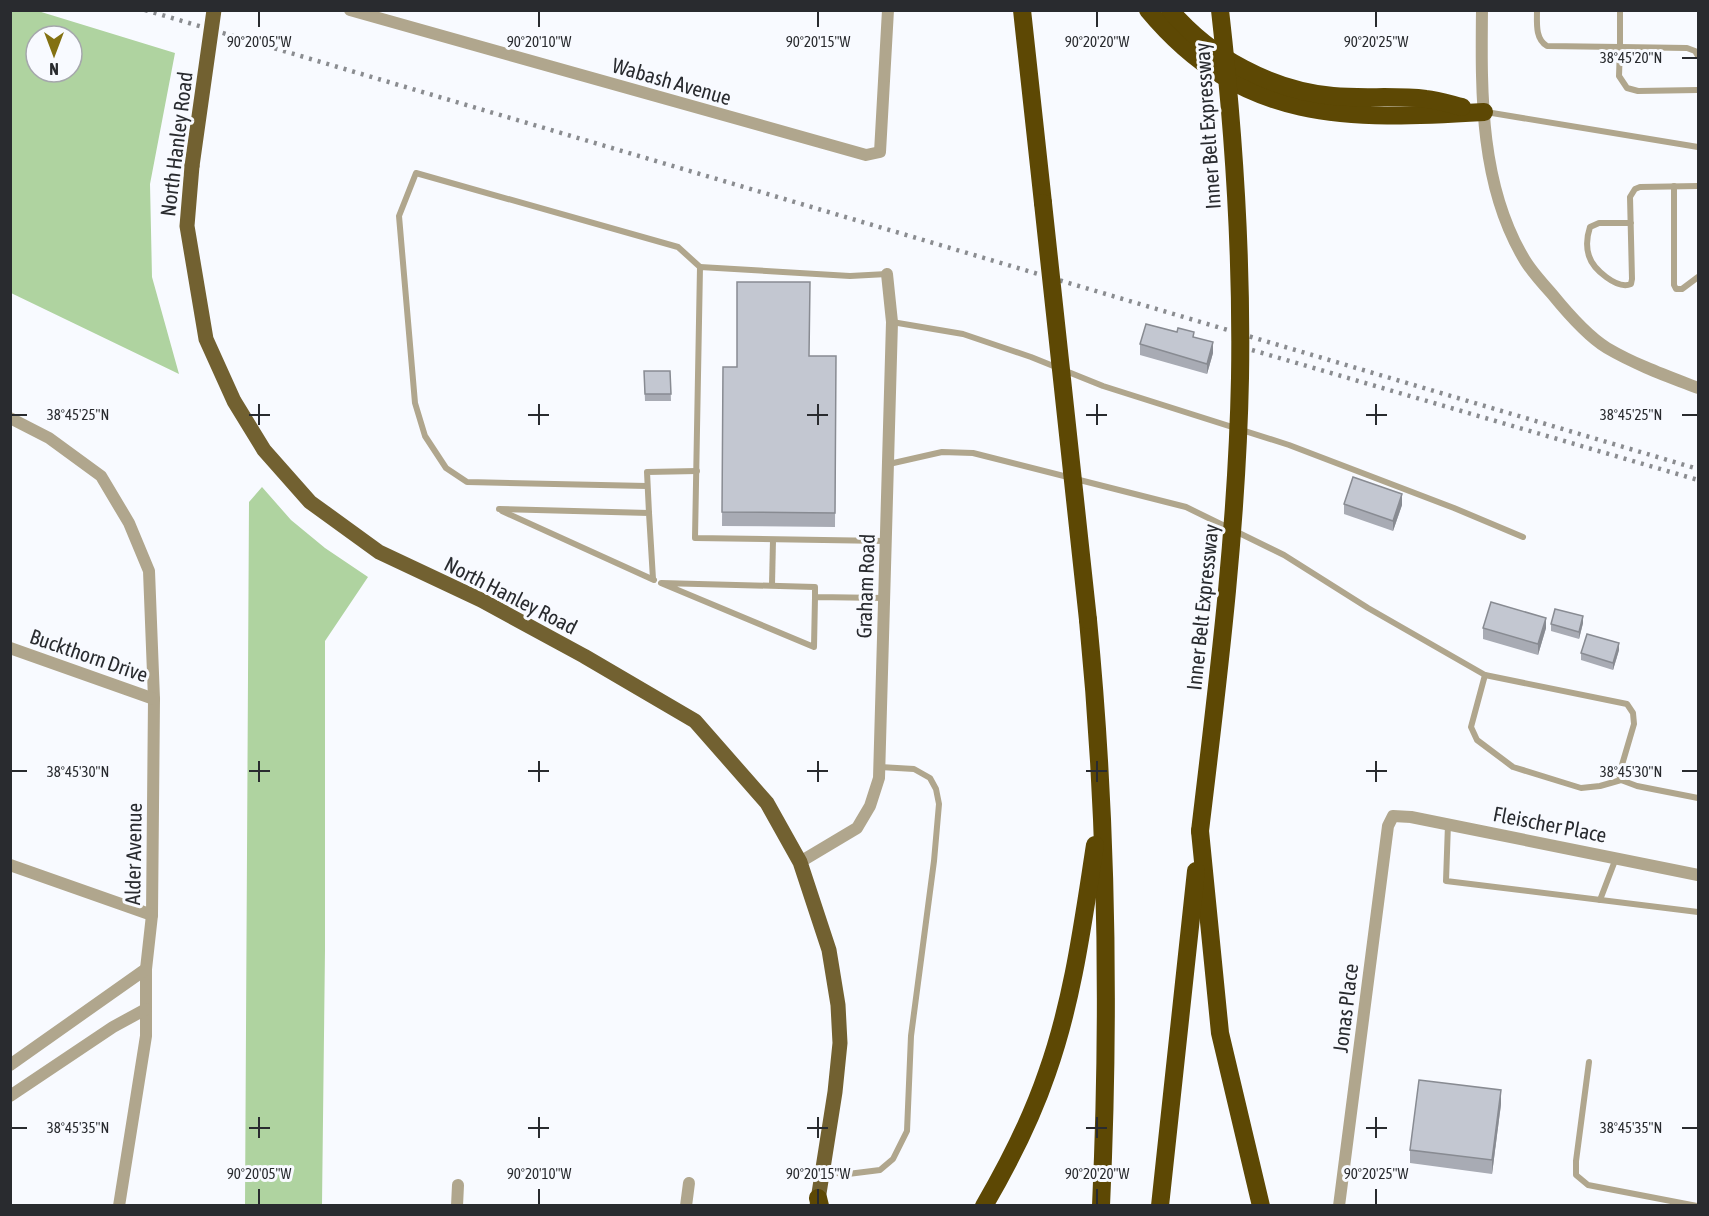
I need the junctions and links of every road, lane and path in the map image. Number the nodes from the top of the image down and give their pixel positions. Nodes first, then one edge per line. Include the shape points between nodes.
1 (214, 10) edge
2 (350, 10) edge
3 (888, 10) edge
4 (1022, 10) edge
5 (1148, 10) edge
6 (1170, 10) edge
7 (1220, 10) edge
8 (1482, 10) edge
9 (1538, 10) edge
10 (1620, 10) edge
11 (1620, 46) junction
12 (1698, 56) edge
13 (1698, 90) edge
14 (1484, 112) junction
15 (1698, 147) edge
16 (1674, 186) junction
17 (1698, 186) edge
18 (1631, 223) junction
19 (700, 267) junction
20 (887, 274) joint
21 (1698, 277) edge
22 (892, 322) junction
23 (1698, 388) edge
24 (10, 417) edge
25 (888, 464) junction
26 (697, 471) junction
27 (647, 486) junction
28 (649, 513) junction
29 (1523, 537) dead end
30 (773, 540) junction
31 (886, 541) junction
32 (653, 579) junction
33 (661, 583) junction
34 (772, 585) junction
35 (815, 597) junction
36 (884, 598) junction
37 (10, 648) edge
38 (1485, 675) junction
39 (154, 699) junction
40 (879, 767) junction
41 (1621, 780) junction
42 (1698, 798) edge
43 (1102, 808) junction
44 (1393, 816) joint
45 (1448, 824) junction
46 (1200, 831) junction
47 (1616, 857) junction
48 (800, 862) junction
49 (10, 865) edge
50 (1698, 875) edge
51 (1600, 900) junction
52 (1698, 912) edge
53 (152, 915) junction
54 (146, 969) junction
55 (146, 1010) junction
56 (1589, 1062) dead end
57 (10, 1065) edge
58 (10, 1096) edge
59 (822, 1172) junction
60 (689, 1183) dead end
61 (458, 1185) dead end
62 (818, 1203) edge
63 (119, 1206) edge
64 (457, 1206) edge
65 (686, 1206) edge
66 (984, 1206) edge
67 (1101, 1206) edge
68 (1160, 1206) edge
69 (1262, 1206) edge
70 (1339, 1206) edge
71 (1697, 1206) edge

1 - 48 main road, North Hanley Road, bridge via 187,226 206,339 234,401 264,450 310,502 379,552 481,600 695,721 767,803
2 - 3 street, Wabash Avenue via 866,155 880,152
4 - 43 highway, bridge via 1087,608
5 - 14 highway via 1170,36 1207,67 1245,90 1279,102 1363,116
6 - 14 highway via 1203,43 1267,80 1332,96 1425,99
7 - 46 highway, Inner Belt Expressway, bridge via 1236,197 1240,379 1226,606
8 - 14 street
9 - 11 lane via 1542,43
10 - 11 lane
11 - 12 lane via 1687,48
11 - 13 lane via 1619,76 1627,88
14 - 15 lane
14 - 23 street via 1492,178 1505,220 1527,263 1565,310 1604,347
16 - 17 lane
16 - 18 lane via 1635,189 1630,197
16 - 21 lane via 1674,285 1682,289
18 - 18 lane via 1632,279 1631,284 1620,286 1593,264 1588,234 1590,227 1599,223
19 - 20 lane via 850,276
19 - 26 lane
19 - 27 lane via 678,247 416,173 399,216 415,403 425,436 446,468 467,482
20 - 22 street, Graham Road
22 - 25 street, Graham Road
22 - 29 lane via 963,334 1031,357 1103,386 1289,446
24 - 39 street, Alder Avenue via 49,438 101,476 129,523 149,571
25 - 31 street, Graham Road
25 - 38 lane via 942,452 973,453 1186,507 1284,555 1368,609
26 - 27 lane via 647,472
26 - 30 lane via 695,538
27 - 28 lane
28 - 32 lane
28 - 32 lane via 499,509
30 - 31 lane
30 - 34 lane
31 - 36 street, Graham Road
32 - 33 lane
33 - 34 lane
33 - 35 lane via 814,647
34 - 35 lane via 815,587
35 - 36 lane
36 - 40 street, Graham Road
37 - 39 street, Buckthorn Drive
38 - 41 lane via 1627,705 1634,724 1619,775
38 - 41 lane via 1471,727 1477,740 1513,767 1581,788
39 - 53 street, Alder Avenue
40 - 48 street, Graham Road via 870,806 857,828
40 - 59 lane via 914,770 930,778 939,804 911,1036 907,1131 893,1159 880,1170
41 - 42 lane
43 - 66 highway via 1064,1018 1026,1127
43 - 67 highway via 1107,1028
44 - 45 street, Fleischer Place
44 - 70 street, Jonas Place via 1388,826
45 - 47 street, Fleischer Place
45 - 51 lane via 1446,881
46 - 68 highway, Inner Belt Expressway
46 - 69 highway via 1220,1033
47 - 50 street, Fleischer Place
47 - 51 lane
48 - 59 main road, North Hanley Road via 829,950 838,1005 840,1043
49 - 53 street
51 - 52 lane
53 - 54 street, Alder Avenue
54 - 55 street, Alder Avenue
54 - 57 street
55 - 58 street
55 - 63 street, Alder Avenue via 146,1036
56 - 71 lane via 1576,1175 1588,1185
59 - 62 main road, North Hanley Road
60 - 65 street
61 - 64 street

